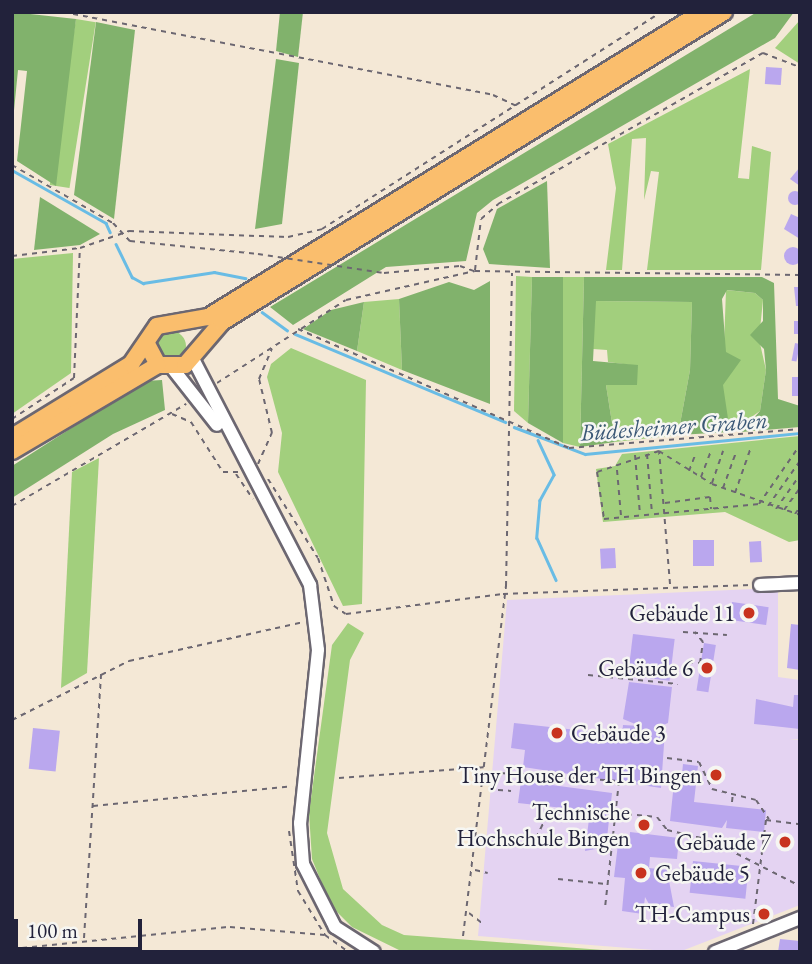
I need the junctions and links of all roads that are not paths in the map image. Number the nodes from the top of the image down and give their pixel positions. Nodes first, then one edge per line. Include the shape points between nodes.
1 (702, 12) edge
2 (724, 12) edge
3 (183, 324) junction
4 (147, 344) junction
5 (194, 354) junction
6 (165, 367) junction
7 (201, 393) junction
8 (12, 437) edge
9 (12, 451) edge
10 (800, 583) edge
11 (760, 585) road end
12 (800, 918) edge
13 (374, 952) edge
14 (715, 952) edge

1 - 3 main road via 208,317
2 - 5 main road via 222,323
3 - 4 main road via 163,323
3 - 5 main road
4 - 6 main road
4 - 8 main road via 119,372
5 - 6 main road
5 - 7 street
6 - 7 street
6 - 9 main road
7 - 13 street via 301,562 316,613 317,664 300,823 306,880 335,927
10 - 11 street
12 - 14 street via 752,933

